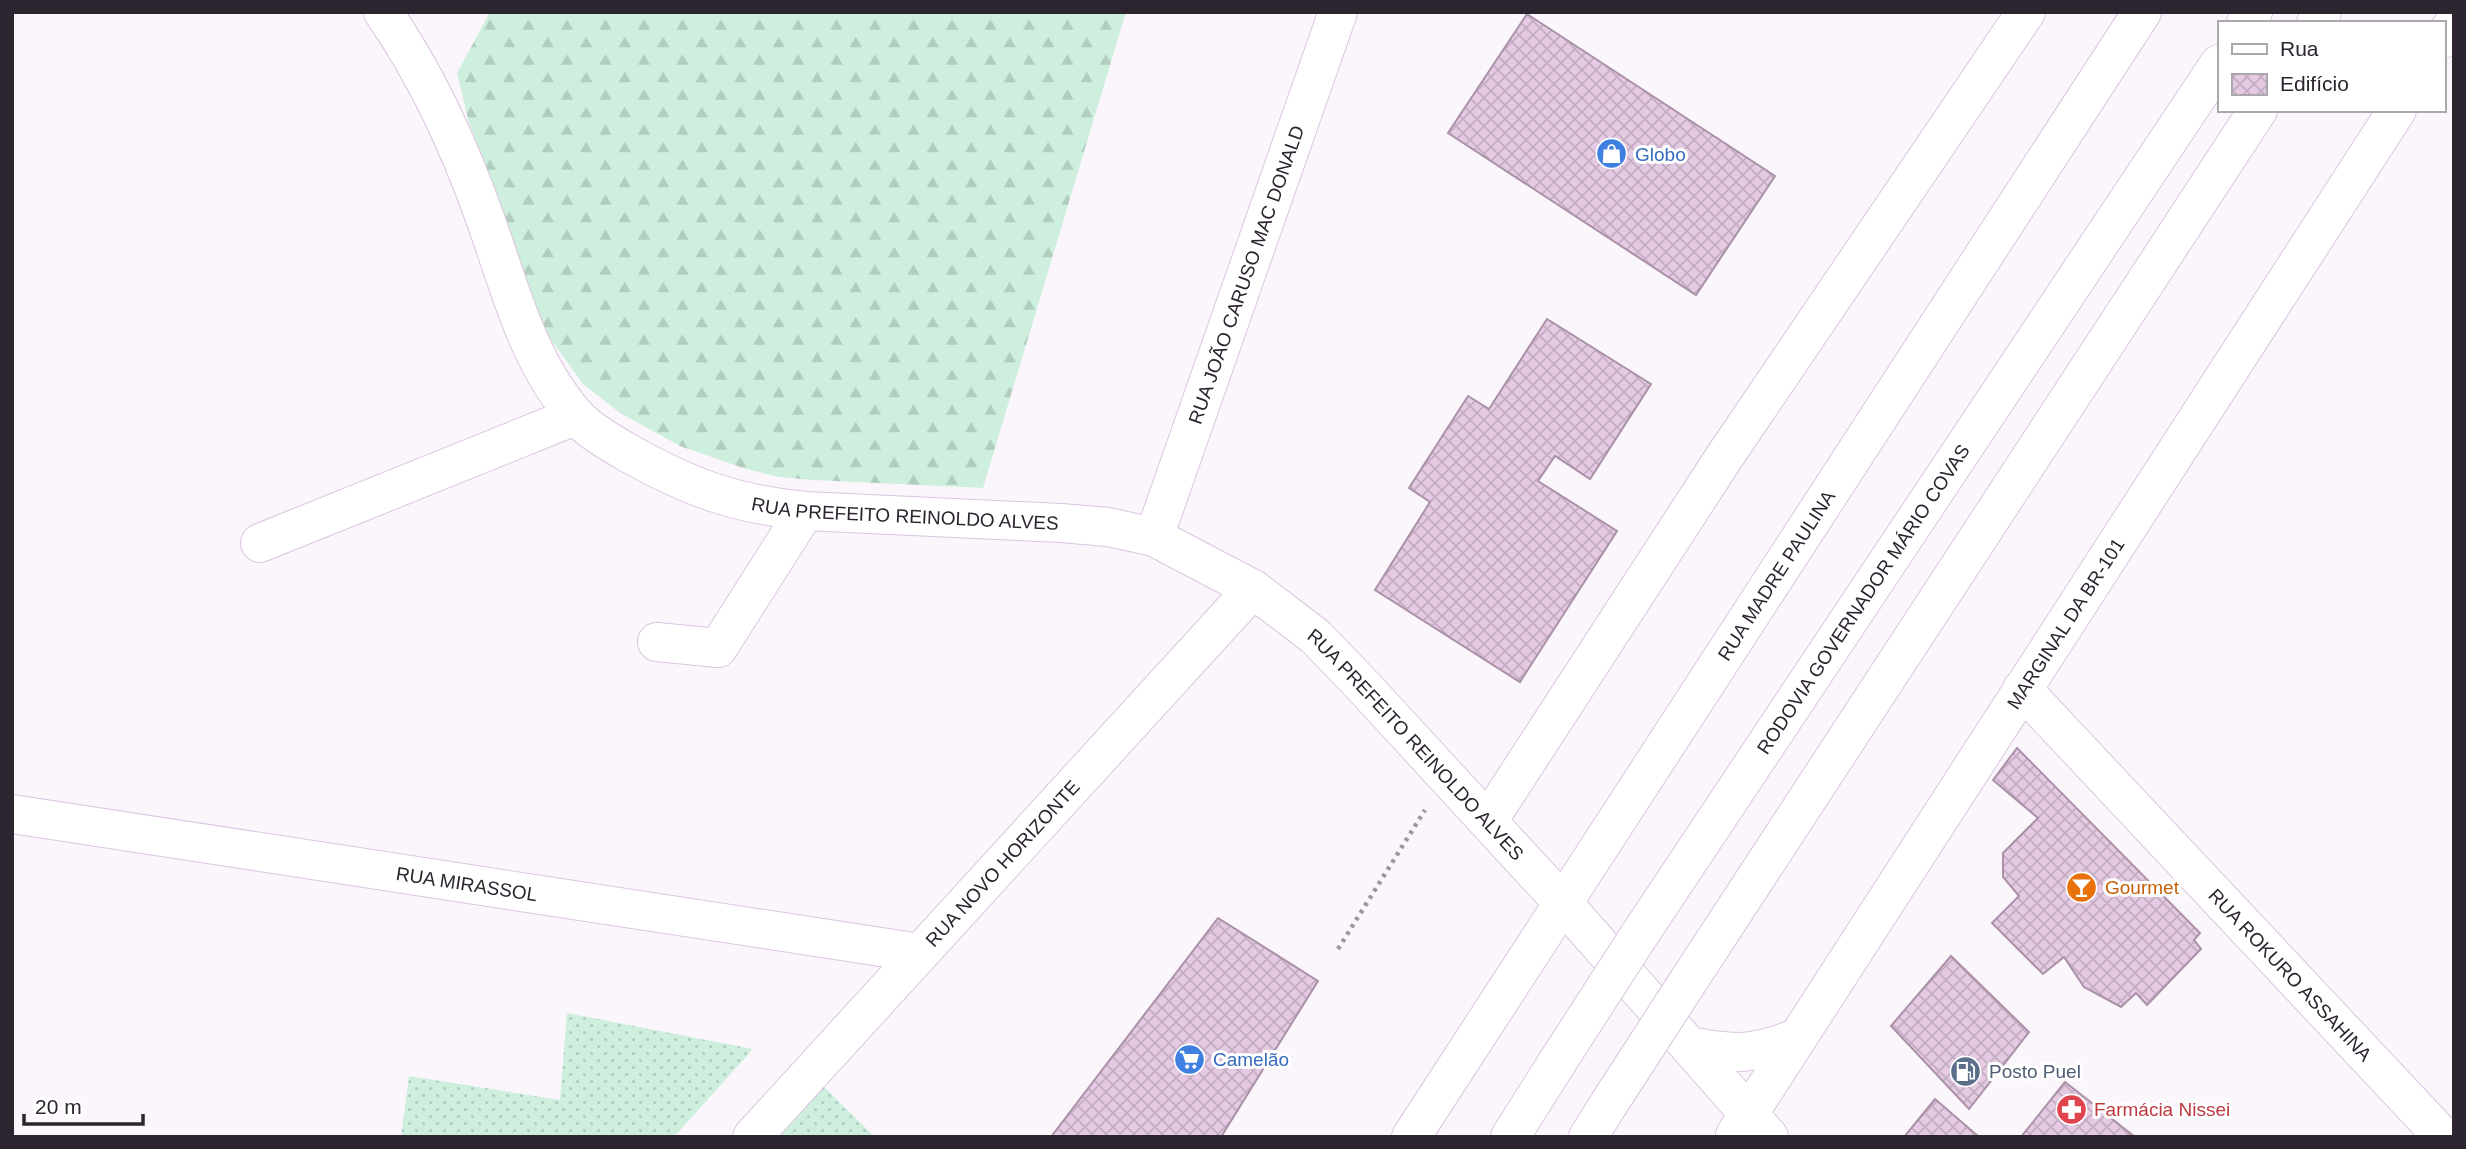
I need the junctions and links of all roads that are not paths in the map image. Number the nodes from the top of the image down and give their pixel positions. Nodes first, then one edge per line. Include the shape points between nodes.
1 (383, 12) edge
2 (1338, 12) edge
3 (2026, 12) edge
4 (2142, 12) edge
5 (2218, 66) edge
6 (2257, 112) edge
7 (2396, 112) edge
8 (575, 416) junction
9 (805, 511) junction
10 (1154, 537) junction
11 (260, 543) dead end
12 (1253, 589) junction
13 (657, 642) dead end
14 (2022, 690) junction
15 (12, 814) edge
16 (1488, 821) junction
17 (1562, 902) junction
18 (920, 953) junction
19 (1797, 1038) junction
20 (1689, 1046) junction
21 (1598, 1121) edge
22 (1751, 1129) edge
23 (752, 1137) edge
24 (1411, 1137) edge
25 (1510, 1137) edge
26 (2443, 1137) edge

1 - 8 main road, RUA PREFEITO REINOLDO ALVES via 427,82 460,150 519,318 541,368
2 - 10 main road, RUA JOÃO CARUSO MAC DONALD
3 - 16 main road via 1723,459
4 - 17 main road, RUA MADRE PAULINA
5 - 25 main road, RODOVIA GOVERNADOR MÁRIO COVAS, bridge
6 - 21 main road, bridge
7 - 14 main road, MARGINAL DA BR-101
8 - 9 main road, RUA PREFEITO REINOLDO ALVES via 612,444 672,478 729,499
8 - 11 main road
9 - 10 main road, RUA PREFEITO REINOLDO ALVES via 1061,523
9 - 13 main road via 718,648
10 - 12 main road, RUA PREFEITO REINOLDO ALVES
12 - 16 main road, RUA PREFEITO REINOLDO ALVES via 1316,637
12 - 18 main road, RUA NOVO HORIZONTE
14 - 19 main road, MARGINAL DA BR-101
14 - 26 main road, RUA ROKURO ASSAHINA
15 - 18 main road, RUA MIRASSOL
16 - 17 main road, RUA PREFEITO REINOLDO ALVES
17 - 20 main road, RUA PREFEITO REINOLDO ALVES
17 - 24 main road, RUA MADRE PAULINA
18 - 23 main road, RUA NOVO HORIZONTE
19 - 20 main road via 1762,1051 1725,1053
19 - 22 main road, MARGINAL DA BR-101
20 - 22 main road, RUA PREFEITO REINOLDO ALVES

